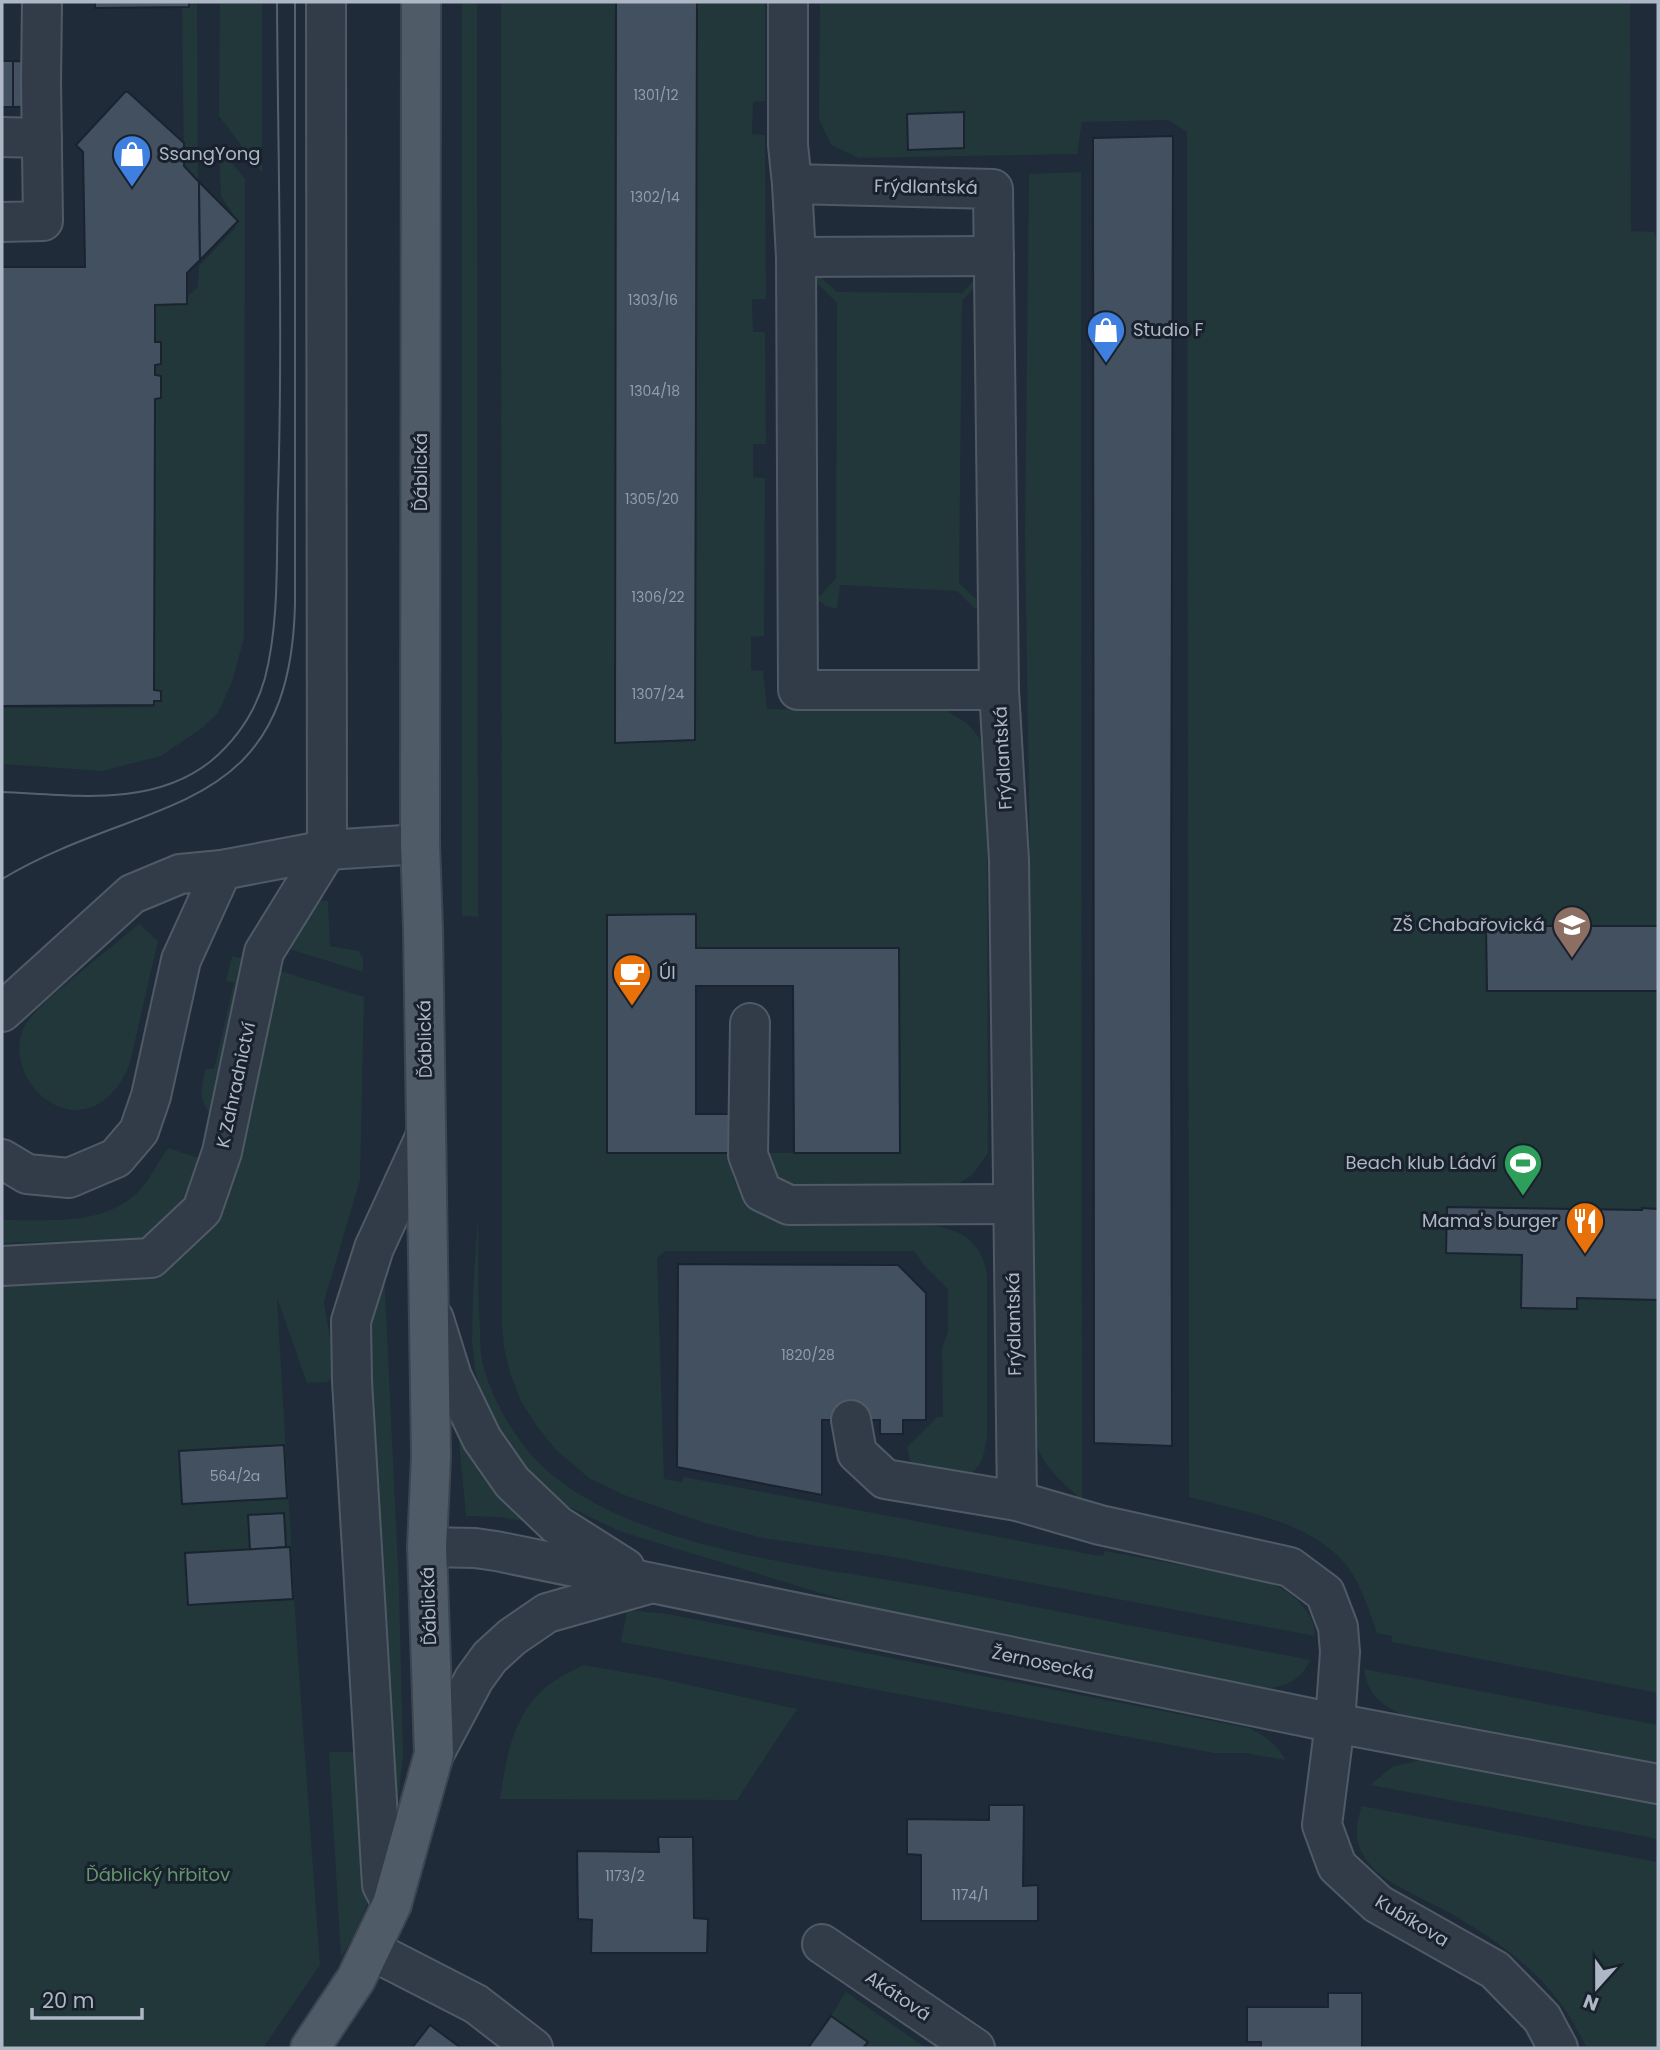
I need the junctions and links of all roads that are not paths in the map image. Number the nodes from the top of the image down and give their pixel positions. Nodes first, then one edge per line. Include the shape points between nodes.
1 (42, 2) edge
2 (326, 2) edge
3 (421, 2) edge
4 (788, 2) edge
5 (2, 137) edge
6 (42, 138) junction
7 (792, 184) junction
8 (2, 222) edge
9 (994, 256) junction
10 (796, 257) junction
11 (999, 690) junction
12 (420, 844) junction
13 (327, 850) junction
14 (222, 870) junction
15 (2, 1012) edge
16 (750, 1023) dead end
17 (426, 1135) junction
18 (2, 1159) edge
19 (1012, 1204) junction
20 (2, 1266) edge
21 (427, 1298) junction
22 (851, 1420) dead end
23 (1017, 1502) junction
24 (427, 1547) junction
25 (651, 1583) junction
26 (1335, 1723) junction
27 (434, 1754) junction
28 (1658, 1784) edge
29 (392, 1904) junction
30 (822, 1944) dead end
31 (372, 1950) junction
32 (310, 2048) edge
33 (533, 2048) edge
34 (975, 2048) edge
35 (1558, 2048) edge

1 - 6 street
2 - 13 street
3 - 12 main road, Ďáblická
4 - 7 street, Frýdlantská
5 - 6 street
6 - 8 street via 43,222
7 - 9 street, Frýdlantská via 993,189
7 - 10 street, Frýdlantská
9 - 10 street
9 - 11 street, Frýdlantská
10 - 11 street, Frýdlantská via 798,690
11 - 19 street, Frýdlantská via 1009,860
12 - 13 street
12 - 17 main road, Ďáblická
13 - 14 street
13 - 20 street, K Zahradnictví via 264,952 222,1152 202,1210 151,1258
14 - 15 street via 180,874 132,894
14 - 18 street via 181,960 139,1131 116,1158 69,1178 27,1174
16 - 19 street via 748,1155 762,1192 789,1205
17 - 21 main road, Ďáblická
17 - 29 street via 374,1248 351,1321 382,1885
19 - 23 street, Frýdlantská
21 - 24 main road, Ďáblická via 431,1456
21 - 25 street via 452,1377 482,1439 512,1482 557,1525
22 - 23 street via 857,1453 885,1479
23 - 26 street via 1290,1567 1325,1593 1338,1627
24 - 25 street, Žernosecká via 496,1551
24 - 27 main road, Ďáblická
25 - 26 street, Žernosecká
25 - 27 street via 547,1613 512,1637 474,1679
26 - 28 street, Žernosecká
26 - 35 street, Kubíkova via 1322,1825 1337,1866 1378,1904 1495,1970 1542,2018
27 - 29 main road, Ďáblická
29 - 31 main road, Ďáblická
30 - 34 street, Akátová
31 - 32 main road, Ďáblická
31 - 33 street via 476,2004

